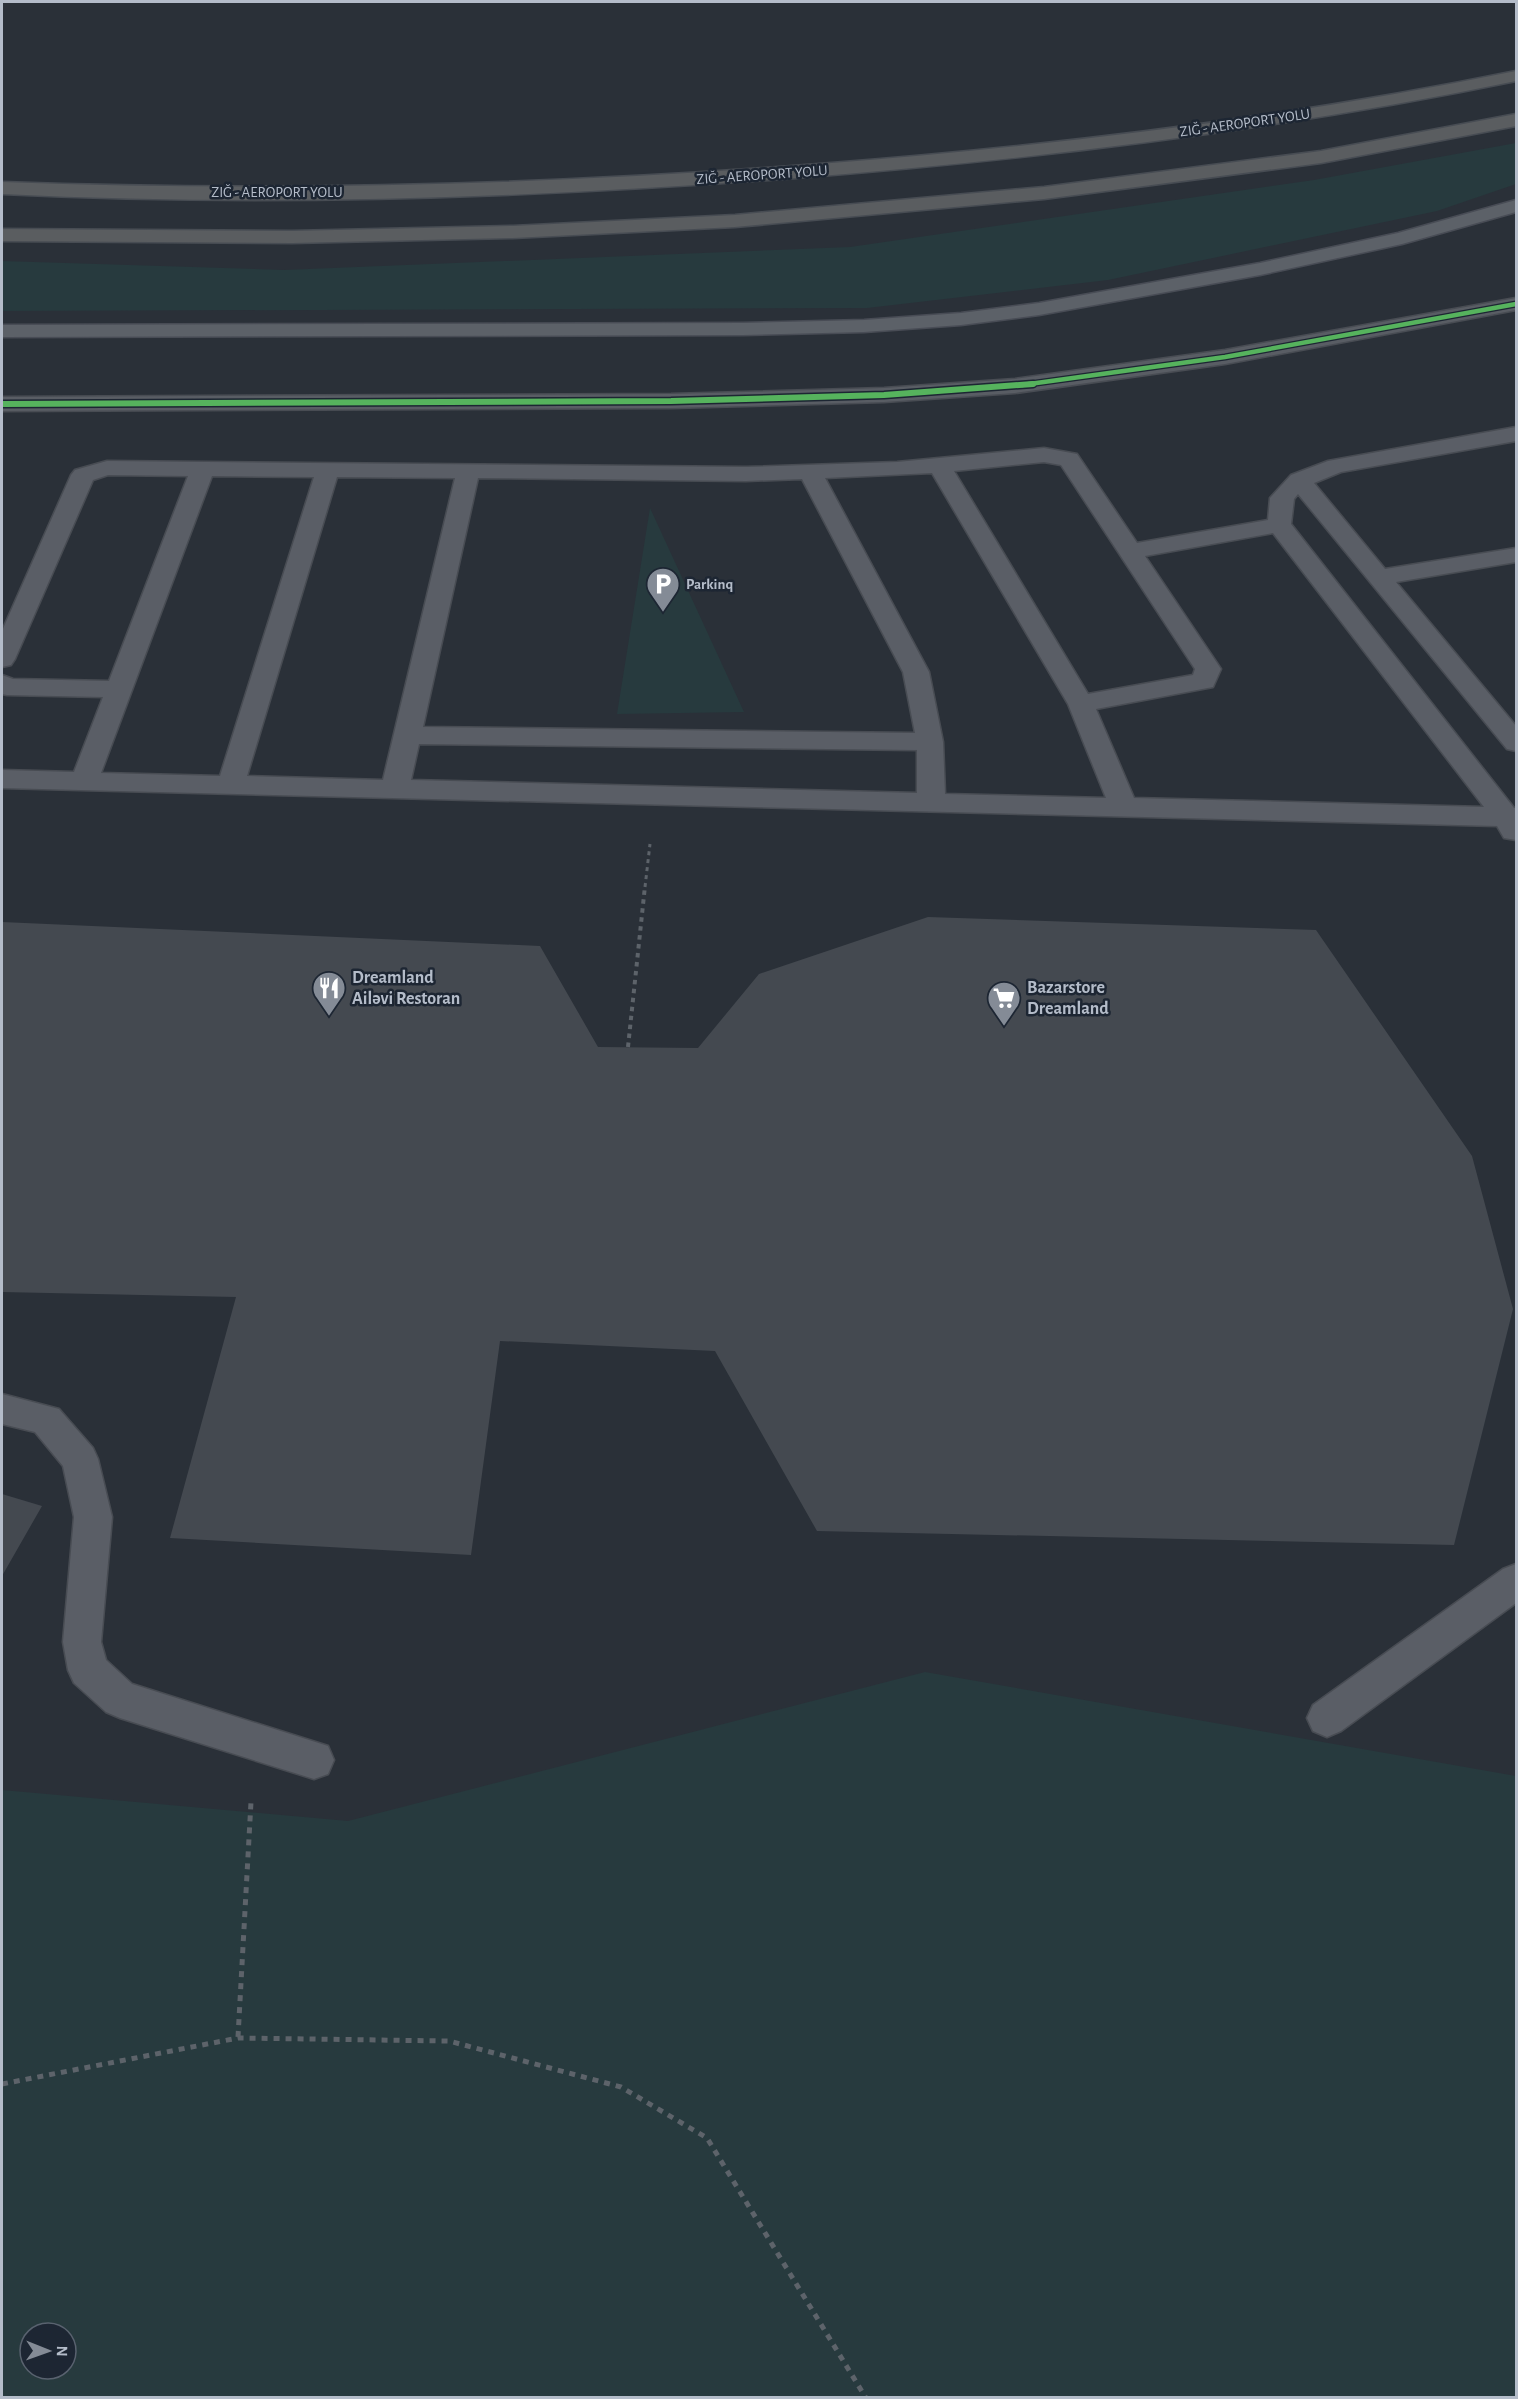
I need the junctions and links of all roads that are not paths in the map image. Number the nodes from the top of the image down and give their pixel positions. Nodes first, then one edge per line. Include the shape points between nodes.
1 (1516, 76) edge
2 (1516, 120) edge
3 (2, 188) edge
4 (1516, 206) edge
5 (2, 235) edge
6 (1516, 304) edge
7 (2, 331) edge
8 (2, 404) edge
9 (1516, 434) edge
10 (939, 465) junction
11 (203, 468) junction
12 (327, 471) junction
13 (809, 471) junction
14 (468, 472) junction
15 (1299, 480) junction
16 (1279, 525) junction
17 (1131, 551) junction
18 (1516, 555) edge
19 (1379, 577) junction
20 (2, 596) edge
21 (27, 597) junction
22 (2, 659) edge
23 (2, 683) edge
24 (120, 689) junction
25 (1081, 704) junction
26 (1516, 704) edge
27 (1489, 709) junction
28 (407, 735) junction
29 (930, 742) junction
30 (1516, 743) edge
31 (2, 779) edge
32 (84, 782) junction
33 (231, 785) junction
34 (395, 789) junction
35 (931, 803) junction
36 (1124, 808) junction
37 (1513, 824) edge
38 (2, 1409) edge
39 (1516, 1581) edge
40 (1327, 1718) dead end
41 (314, 1760) dead end

1 - 3 highway via 1285,119 1020,153 726,178 514,189 297,193
2 - 5 highway via 1310,159 1044,193 735,221 292,237
4 - 7 main road via 1402,238 1260,269 1040,309 961,319 731,329
6 - 8 street via 1225,357 1015,386 670,401
9 - 15 lane via 1336,466
10 - 13 lane
10 - 17 lane via 1044,455 1069,459
10 - 25 lane
11 - 12 lane
11 - 21 lane via 107,468 83,475
11 - 24 lane
12 - 14 lane
12 - 33 lane
13 - 14 lane
13 - 29 lane via 916,672
14 - 28 lane
15 - 16 lane via 1282,498
15 - 19 lane
16 - 17 lane
16 - 37 lane
17 - 25 lane via 1208,669 1204,681
18 - 19 lane
19 - 27 lane
20 - 21 lane
21 - 22 lane
23 - 24 lane via 7,687
24 - 32 lane
25 - 36 lane
26 - 27 lane
27 - 30 lane
28 - 29 lane
28 - 34 lane
29 - 35 lane
31 - 32 lane
32 - 33 lane
33 - 34 lane
34 - 35 lane
35 - 36 lane
36 - 37 lane
38 - 41 lane via 46,1420 80,1459 93,1517 82,1642 88,1670 120,1699
39 - 40 lane

